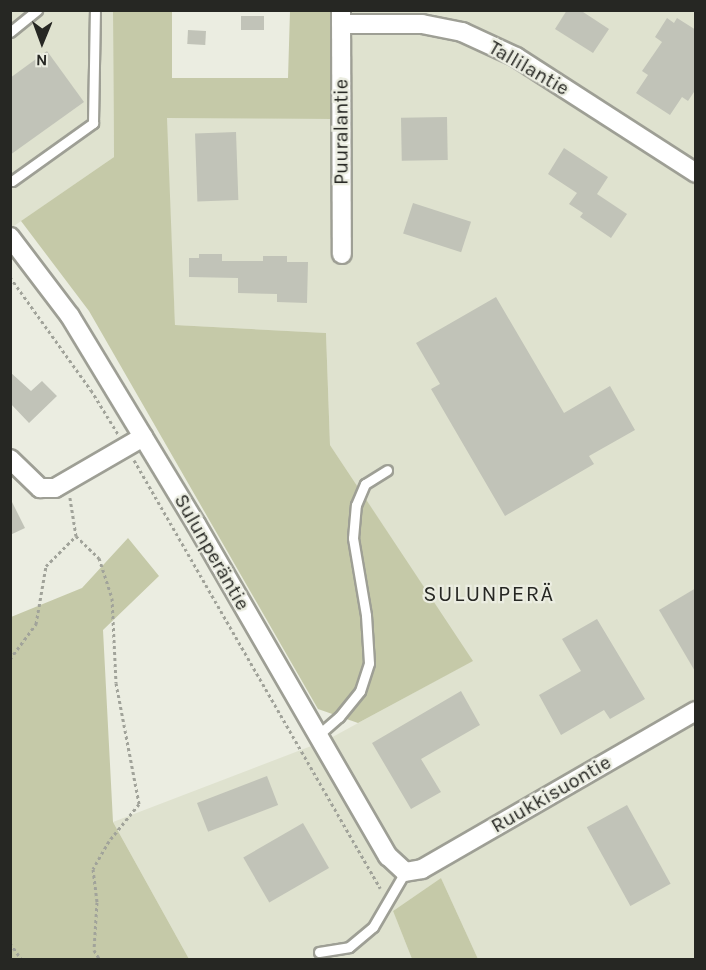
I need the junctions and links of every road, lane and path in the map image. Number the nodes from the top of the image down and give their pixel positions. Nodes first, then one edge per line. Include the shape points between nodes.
1 (37, 10) edge
2 (95, 10) edge
3 (341, 17) edge
4 (10, 32) edge
5 (696, 173) edge
6 (12, 181) edge
7 (10, 237) edge
8 (342, 254) dead end
9 (10, 277) edge
10 (143, 436) junction
11 (126, 446) junction
12 (10, 459) edge
13 (387, 470) dead end
14 (67, 481) junction
15 (76, 536) junction
16 (10, 659) edge
17 (696, 711) edge
18 (317, 736) junction
19 (405, 872) junction
20 (388, 902) junction
21 (10, 943) edge
22 (319, 952) dead end
23 (22, 960) edge
24 (100, 960) edge

1 - 4 lane
2 - 6 lane via 93,123
3 - 5 street, Tallilantie via 422,24 462,32 516,57
3 - 8 street, Puuralantie
7 - 10 street, Sulunperäntie via 70,316
9 - 11 path, Sulunperäntie
10 - 11 street
10 - 18 street, Sulunperäntie
11 - 14 street
11 - 20 path, Sulunperäntie
12 - 14 street via 40,488 55,488
13 - 18 lane via 366,484 356,505 353,538 366,615 369,663 360,691
14 - 15 path
15 - 16 path via 46,566 36,624
15 - 24 path via 99,558 112,598 116,683 139,804 109,841 93,869 97,902 93,950
17 - 19 street, Ruukkisuontie via 422,869
18 - 19 street, Sulunperäntie via 388,856
19 - 20 lane
20 - 22 lane via 373,927 349,947
21 - 23 path

